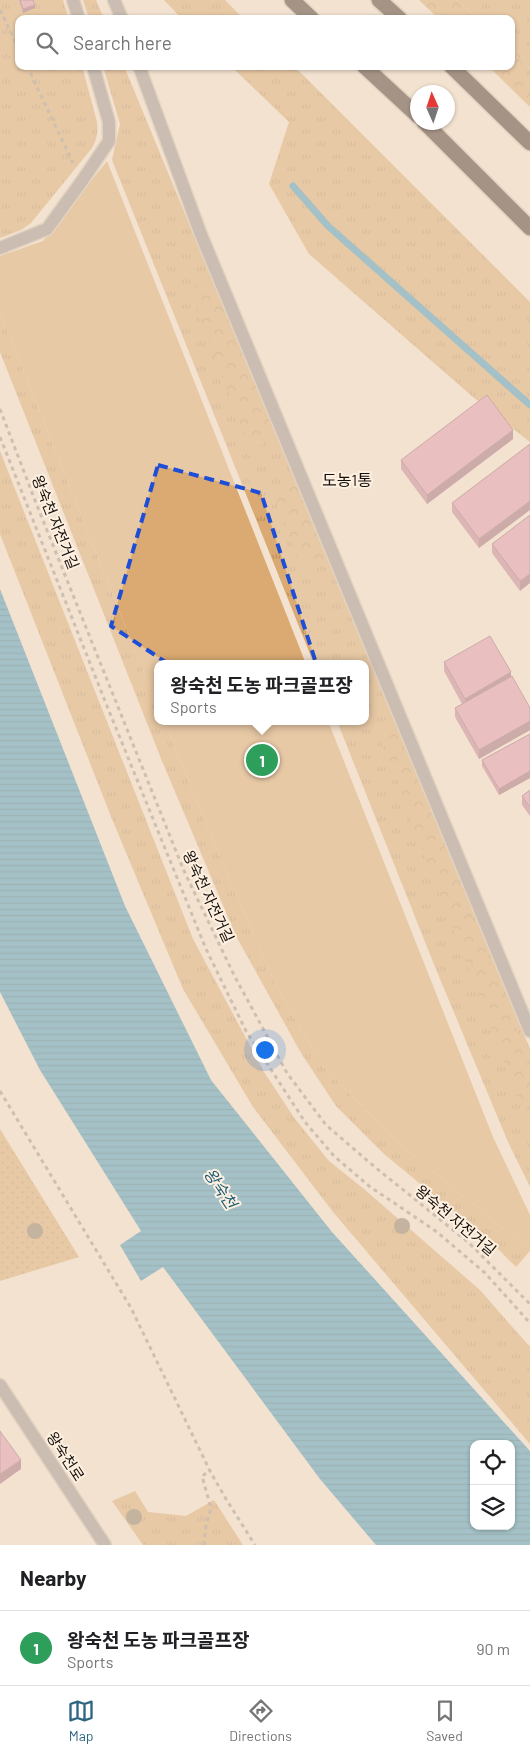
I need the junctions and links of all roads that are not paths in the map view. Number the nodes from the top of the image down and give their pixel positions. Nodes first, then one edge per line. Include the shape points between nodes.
1 (73, 0) edge
2 (114, 0) edge
3 (292, 0) edge
4 (379, 0) edge
5 (78, 15) edge
6 (120, 15) edge
7 (308, 15) edge
8 (396, 15) edge
9 (94, 70) edge
10 (141, 70) edge
11 (368, 70) edge
12 (456, 70) edge
13 (410, 109) edge
14 (432, 130) edge
15 (530, 143) edge
16 (530, 228) edge
17 (0, 248) edge
18 (530, 1032) edge
19 (0, 1385) edge
20 (105, 1545) edge

1 - 5 street
2 - 6 street
3 - 7 highway
4 - 8 highway
9 - 17 street via 109,122 109,140 47,229
10 - 18 street via 200,232
11 - 13 highway
12 - 15 highway
14 - 16 highway
19 - 20 street, 왕숙천로

